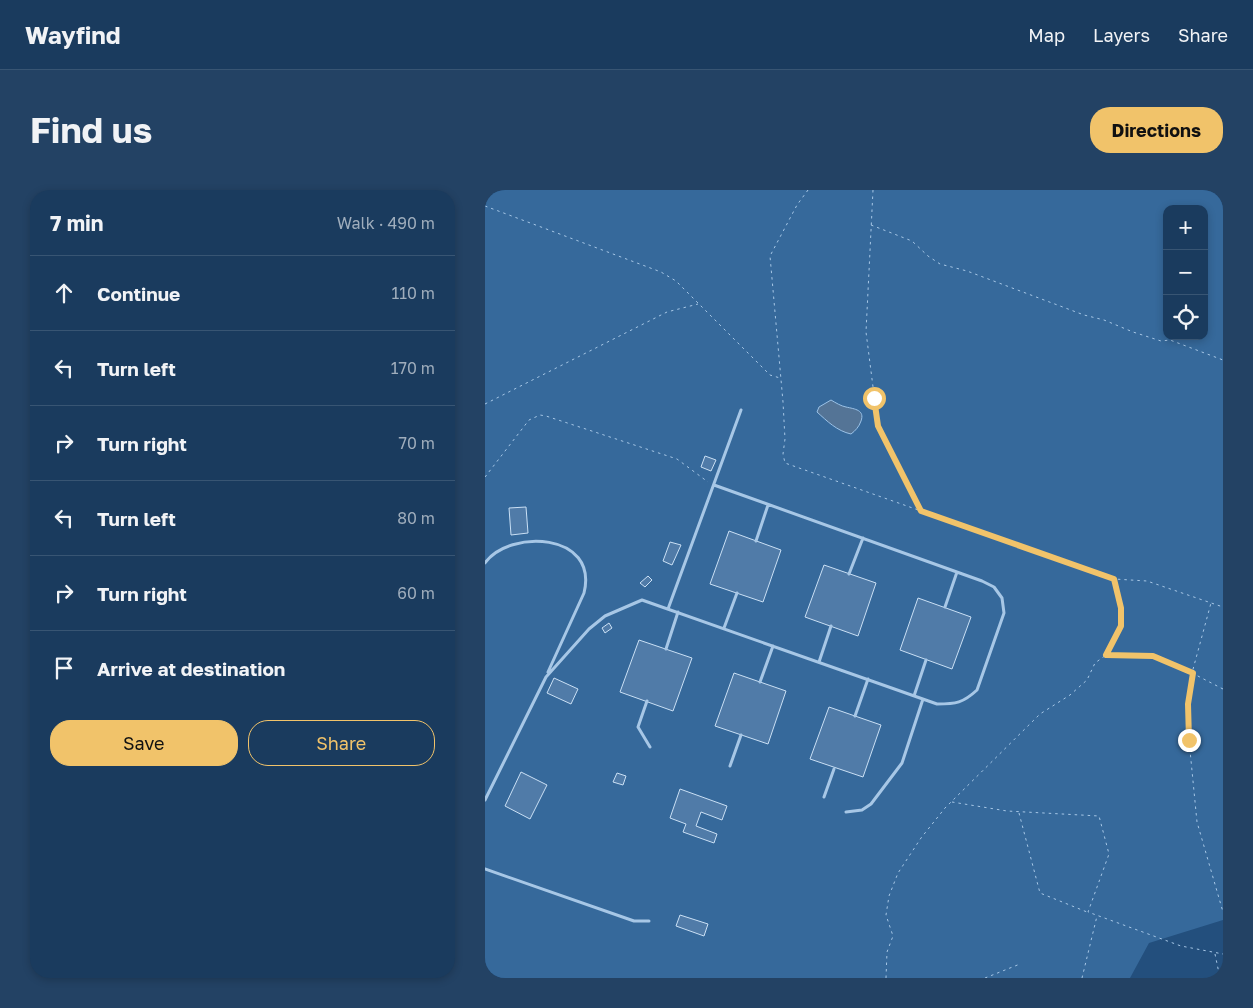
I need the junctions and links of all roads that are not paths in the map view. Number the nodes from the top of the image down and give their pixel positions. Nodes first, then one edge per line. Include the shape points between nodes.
1 (741, 410) dead end
2 (714, 485) junction
3 (768, 505) junction
4 (863, 538) junction
5 (756, 541) dead end
6 (485, 564) edge
7 (957, 572) junction
8 (849, 574) dead end
9 (737, 593) dead end
10 (945, 607) dead end
11 (669, 609) junction
12 (678, 612) junction
13 (831, 626) dead end
14 (724, 628) junction
15 (773, 646) junction
16 (665, 649) dead end
17 (926, 660) dead end
18 (819, 662) junction
19 (546, 676) junction
20 (868, 679) junction
21 (760, 682) dead end
22 (913, 696) junction
23 (923, 699) junction
24 (647, 702) dead end
25 (855, 716) dead end
26 (741, 735) dead end
27 (650, 747) dead end
28 (730, 766) dead end
29 (834, 769) dead end
30 (824, 796) dead end
31 (485, 800) edge
32 (847, 812) dead end
33 (485, 869) edge
34 (649, 921) dead end

1 - 2 lane
2 - 3 lane
2 - 11 lane
3 - 4 lane
3 - 5 lane
4 - 7 lane
4 - 8 lane
6 - 19 lane via 497,551 514,545 549,542 573,552 586,570 584,593
7 - 10 lane
7 - 23 lane via 994,587 1002,598 1004,613 977,690 954,704 937,704
9 - 14 lane
11 - 12 lane
11 - 19 lane via 642,600 605,616
12 - 14 lane
12 - 16 lane
13 - 18 lane
14 - 15 lane
15 - 18 lane
15 - 21 lane
17 - 22 lane
18 - 20 lane
19 - 31 lane
20 - 22 lane
20 - 25 lane
22 - 23 lane
23 - 32 lane via 902,763 871,804 862,810
24 - 27 lane via 638,727
26 - 28 lane
29 - 30 lane
33 - 34 lane via 634,921

